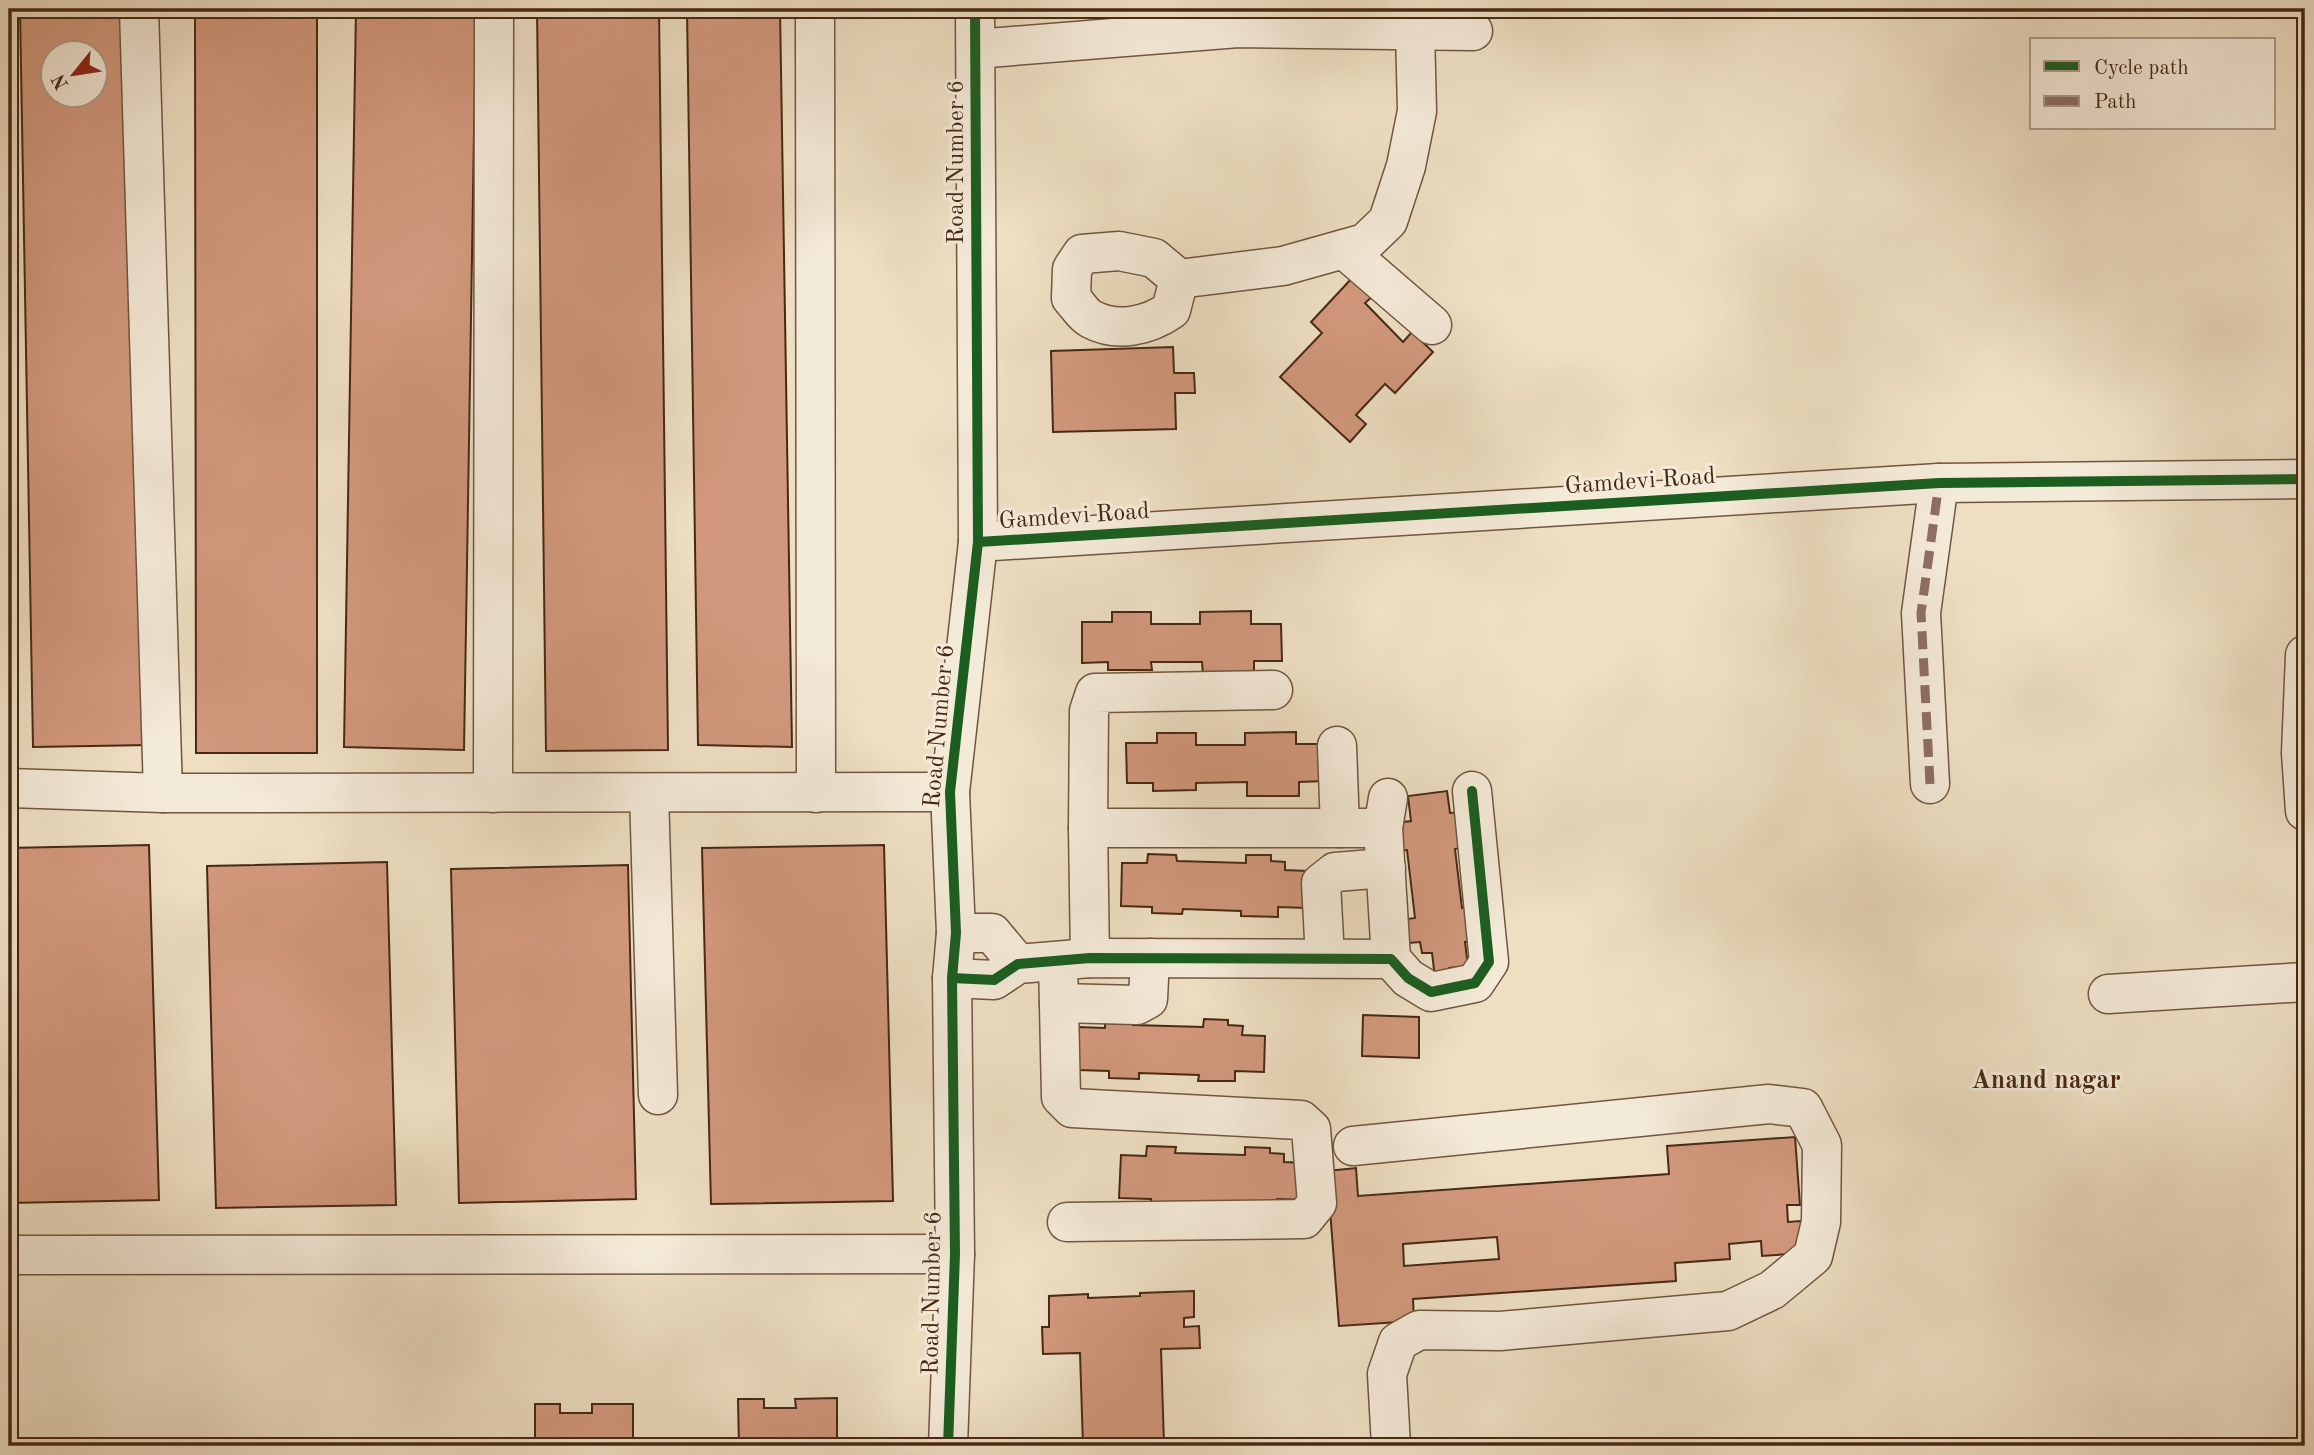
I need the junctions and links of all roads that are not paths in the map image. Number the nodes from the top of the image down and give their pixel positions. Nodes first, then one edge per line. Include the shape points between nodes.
1 (139, 9) edge
2 (494, 9) edge
3 (815, 9) edge
4 (975, 9) edge
5 (1165, 22) edge
6 (1415, 30) junction
7 (1473, 31) dead end
8 (975, 50) junction
9 (1344, 249) junction
10 (1179, 279) dead end
11 (1432, 325) dead end
12 (2305, 479) edge
13 (1940, 483) junction
14 (978, 542) junction
15 (2305, 655) edge
16 (1273, 690) dead end
17 (1337, 746) dead end
18 (1930, 784) dead end
19 (9, 788) edge
20 (1472, 791) dead end
21 (950, 792) junction
22 (163, 793) junction
23 (493, 793) junction
24 (649, 793) junction
25 (816, 793) junction
26 (2305, 811) edge
27 (1088, 828) junction
28 (1340, 828) junction
29 (1386, 868) junction
30 (956, 933) junction
31 (1150, 958) junction
32 (1325, 958) junction
33 (1074, 959) junction
34 (1391, 959) junction
35 (1018, 964) junction
36 (952, 978) junction
37 (2305, 982) edge
38 (2108, 994) dead end
39 (1059, 1003) junction
40 (658, 1095) dead end
41 (1353, 1146) dead end
42 (1067, 1222) dead end
43 (9, 1252) edge
44 (955, 1254) junction
45 (948, 1446) edge
46 (1391, 1446) edge

1 - 22 street
2 - 23 street
3 - 25 street
4 - 8 street, Road Number 6
5 - 6 street via 1238,28
5 - 8 street
6 - 7 street
6 - 9 street via 1417,111 1406,166 1388,220 1364,243
8 - 14 street, Road Number 6
9 - 10 street via 1283,266
9 - 11 street
12 - 13 street, Gamdevi Road
13 - 14 street, Gamdevi Road
13 - 18 street via 1921,613
14 - 21 street, Road Number 6
15 - 26 street via 2301,753
16 - 27 street via 1095,693 1089,711
17 - 28 street
19 - 22 street
20 - 34 street via 1489,962 1475,983 1431,992 1408,978
21 - 25 street
21 - 30 street, Road Number 6
22 - 23 street
23 - 24 street
24 - 25 street
24 - 40 street
27 - 28 street
27 - 33 street
28 - 29 street via 1386,813
29 - 32 street via 1335,872 1321,883
29 - 34 street
30 - 35 street via 992,933
30 - 36 street, Road Number 6
31 - 32 street
31 - 33 street
31 - 39 street via 1148,999 1137,1005
32 - 34 street
33 - 35 street
33 - 39 street
35 - 36 street via 994,980
36 - 44 street, Road Number 6
37 - 38 street
39 - 42 street via 1061,1097 1073,1108 1301,1120 1311,1129 1317,1203 1304,1219
41 - 46 street via 1769,1104 1803,1108 1822,1145 1821,1222 1813,1256 1772,1290 1728,1311 1500,1331 1419,1330 1398,1342 1387,1374
43 - 44 street
44 - 45 street, Road Number 6

